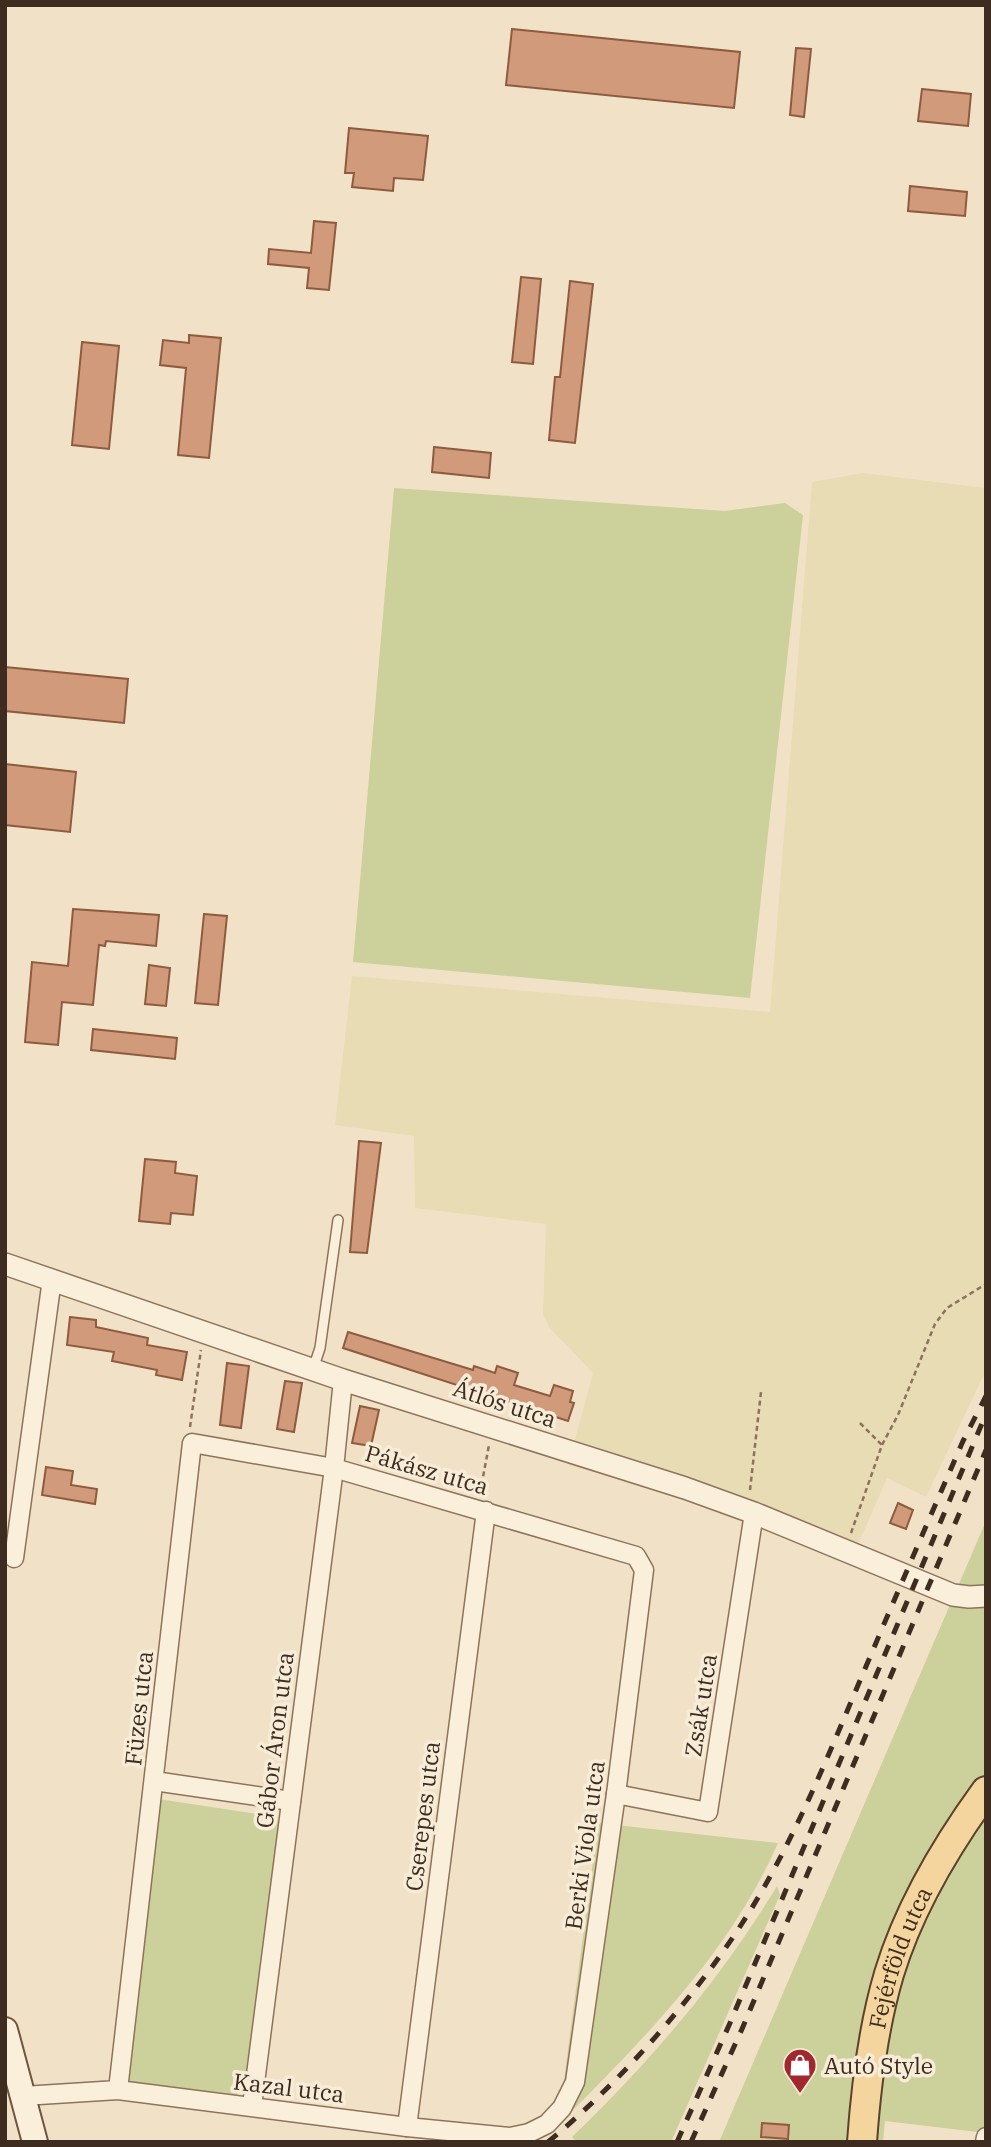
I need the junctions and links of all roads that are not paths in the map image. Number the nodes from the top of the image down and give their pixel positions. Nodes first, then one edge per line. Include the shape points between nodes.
1 (338, 1220) dead end
2 (5, 1264) edge
3 (52, 1279) junction
4 (313, 1369) junction
5 (343, 1380) junction
6 (192, 1443) joint
7 (334, 1468) junction
8 (481, 1511) junction
9 (751, 1512) junction
10 (14, 1558) dead end
11 (642, 1563) joint
12 (986, 1596) edge
13 (155, 1781) junction
14 (986, 1791) edge
15 (616, 1794) junction
16 (291, 1801) junction
17 (5, 2030) edge
18 (118, 2090) junction
19 (23, 2096) junction
20 (252, 2106) junction
21 (547, 2124) joint
22 (407, 2127) junction
23 (35, 2142) edge
24 (862, 2142) edge

1 - 4 lane
2 - 3 street, Átlós utca
3 - 4 street, Átlós utca
3 - 10 street
4 - 5 street, Átlós utca
5 - 7 street, Gábor Áron utca
5 - 9 street, Átlós utca
6 - 7 street, Pákász utca
6 - 13 street, Füzes utca
7 - 8 street, Pákász utca
7 - 16 street, Gábor Áron utca
8 - 11 street, Pákász utca via 636,1556
8 - 22 street, Cserepes utca
9 - 12 street, Átlós utca via 953,1595
9 - 15 street, Zsák utca via 708,1812
11 - 15 street, Berki Viola utca
13 - 16 street
13 - 18 street, Füzes utca
14 - 24 main road, Fejérföld utca via 947,1849 899,1946 874,2048
15 - 21 street, Berki Viola utca via 575,2082 562,2108
16 - 20 street, Gábor Áron utca
17 - 19 main road
18 - 19 street, Kazal utca
18 - 20 street, Kazal utca
19 - 23 main road
20 - 22 street, Kazal utca
21 - 22 street, Kazal utca via 510,2137

